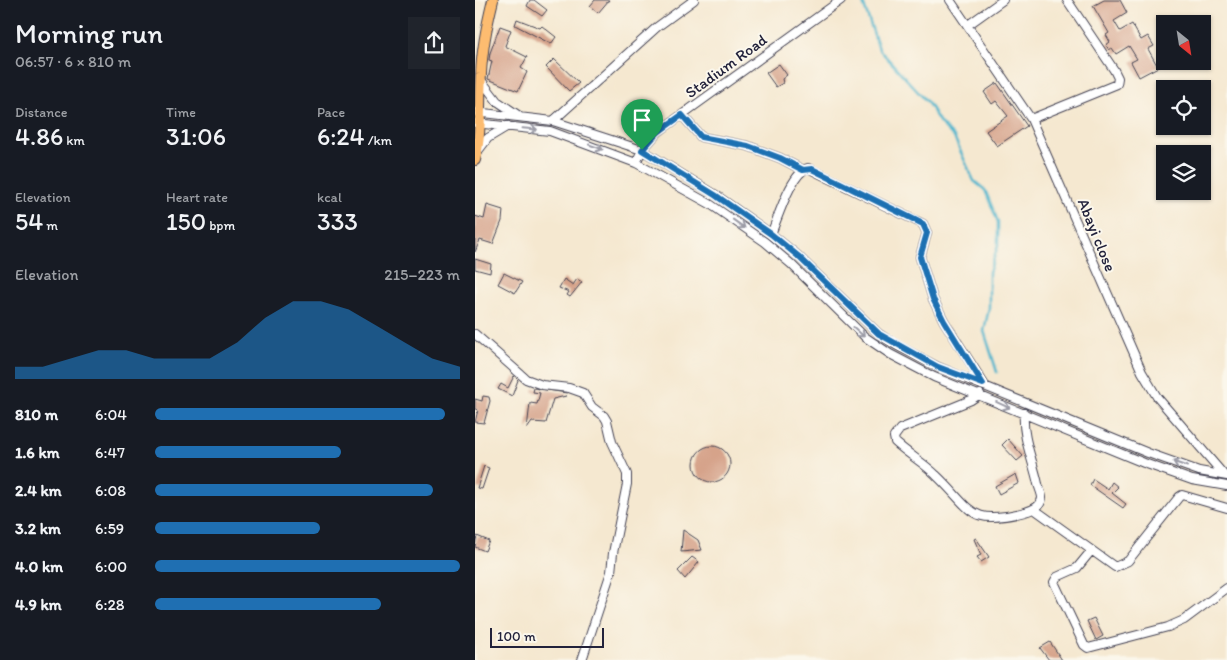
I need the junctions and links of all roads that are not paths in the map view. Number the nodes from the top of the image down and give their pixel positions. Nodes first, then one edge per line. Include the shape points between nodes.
1 (493, 0) edge
2 (694, 0) edge
3 (841, 0) edge
4 (950, 0) edge
5 (1003, 0) edge
6 (1067, 0) edge
7 (968, 25) junction
8 (481, 76) junction
9 (475, 92) edge
10 (682, 115) junction
11 (477, 117) edge
12 (522, 117) junction
13 (1031, 119) junction
14 (553, 121) junction
15 (507, 126) junction
16 (642, 150) junction
17 (476, 157) edge
18 (636, 163) junction
19 (803, 170) junction
20 (771, 234) junction
21 (475, 334) edge
22 (983, 384) junction
23 (980, 394) junction
24 (1024, 414) junction
25 (1226, 476) edge
26 (1227, 486) edge
27 (1227, 508) edge
28 (1035, 510) junction
29 (1091, 551) junction
30 (1227, 588) edge
31 (582, 660) edge

1 - 8 main road
2 - 14 street via 657,27
3 - 10 street, Stadium Road
4 - 7 street, Abayi close
5 - 7 street
6 - 13 street via 1114,70 1117,84
7 - 13 street, Abayi close
8 - 9 main road
8 - 11 main road
8 - 12 street via 491,94
10 - 16 street, Stadium Road via 658,132
10 - 19 street via 701,137 748,146
11 - 12 street
11 - 15 street
11 - 17 main road
12 - 14 street
13 - 25 street, Abayi close via 1142,372 1157,397
14 - 16 street
15 - 17 street via 487,138
15 -> 18 street via 550,131
16 - 18 street, Stadium Road
16 - 20 street
18 -> 23 street via 710,204 765,242 872,343 934,377
19 - 20 street via 789,190
19 - 22 street via 812,169 925,227 927,233 920,257 933,299
20 - 22 street via 879,334 938,367
21 - 31 street via 526,379 583,393 607,421 612,442 627,474 611,572
25 -> 22 street via 1179,465
23 -> 24 street
23 - 28 street via 900,429 894,437 895,442 975,514 999,518
24 - 26 street via 1176,475
24 - 28 street via 1023,434 1034,462 1042,498
27 - 29 street via 1182,496 1168,508 1124,564 1115,567
28 - 29 street
29 - 30 street via 1077,568 1057,577 1054,582 1088,648 1168,628

